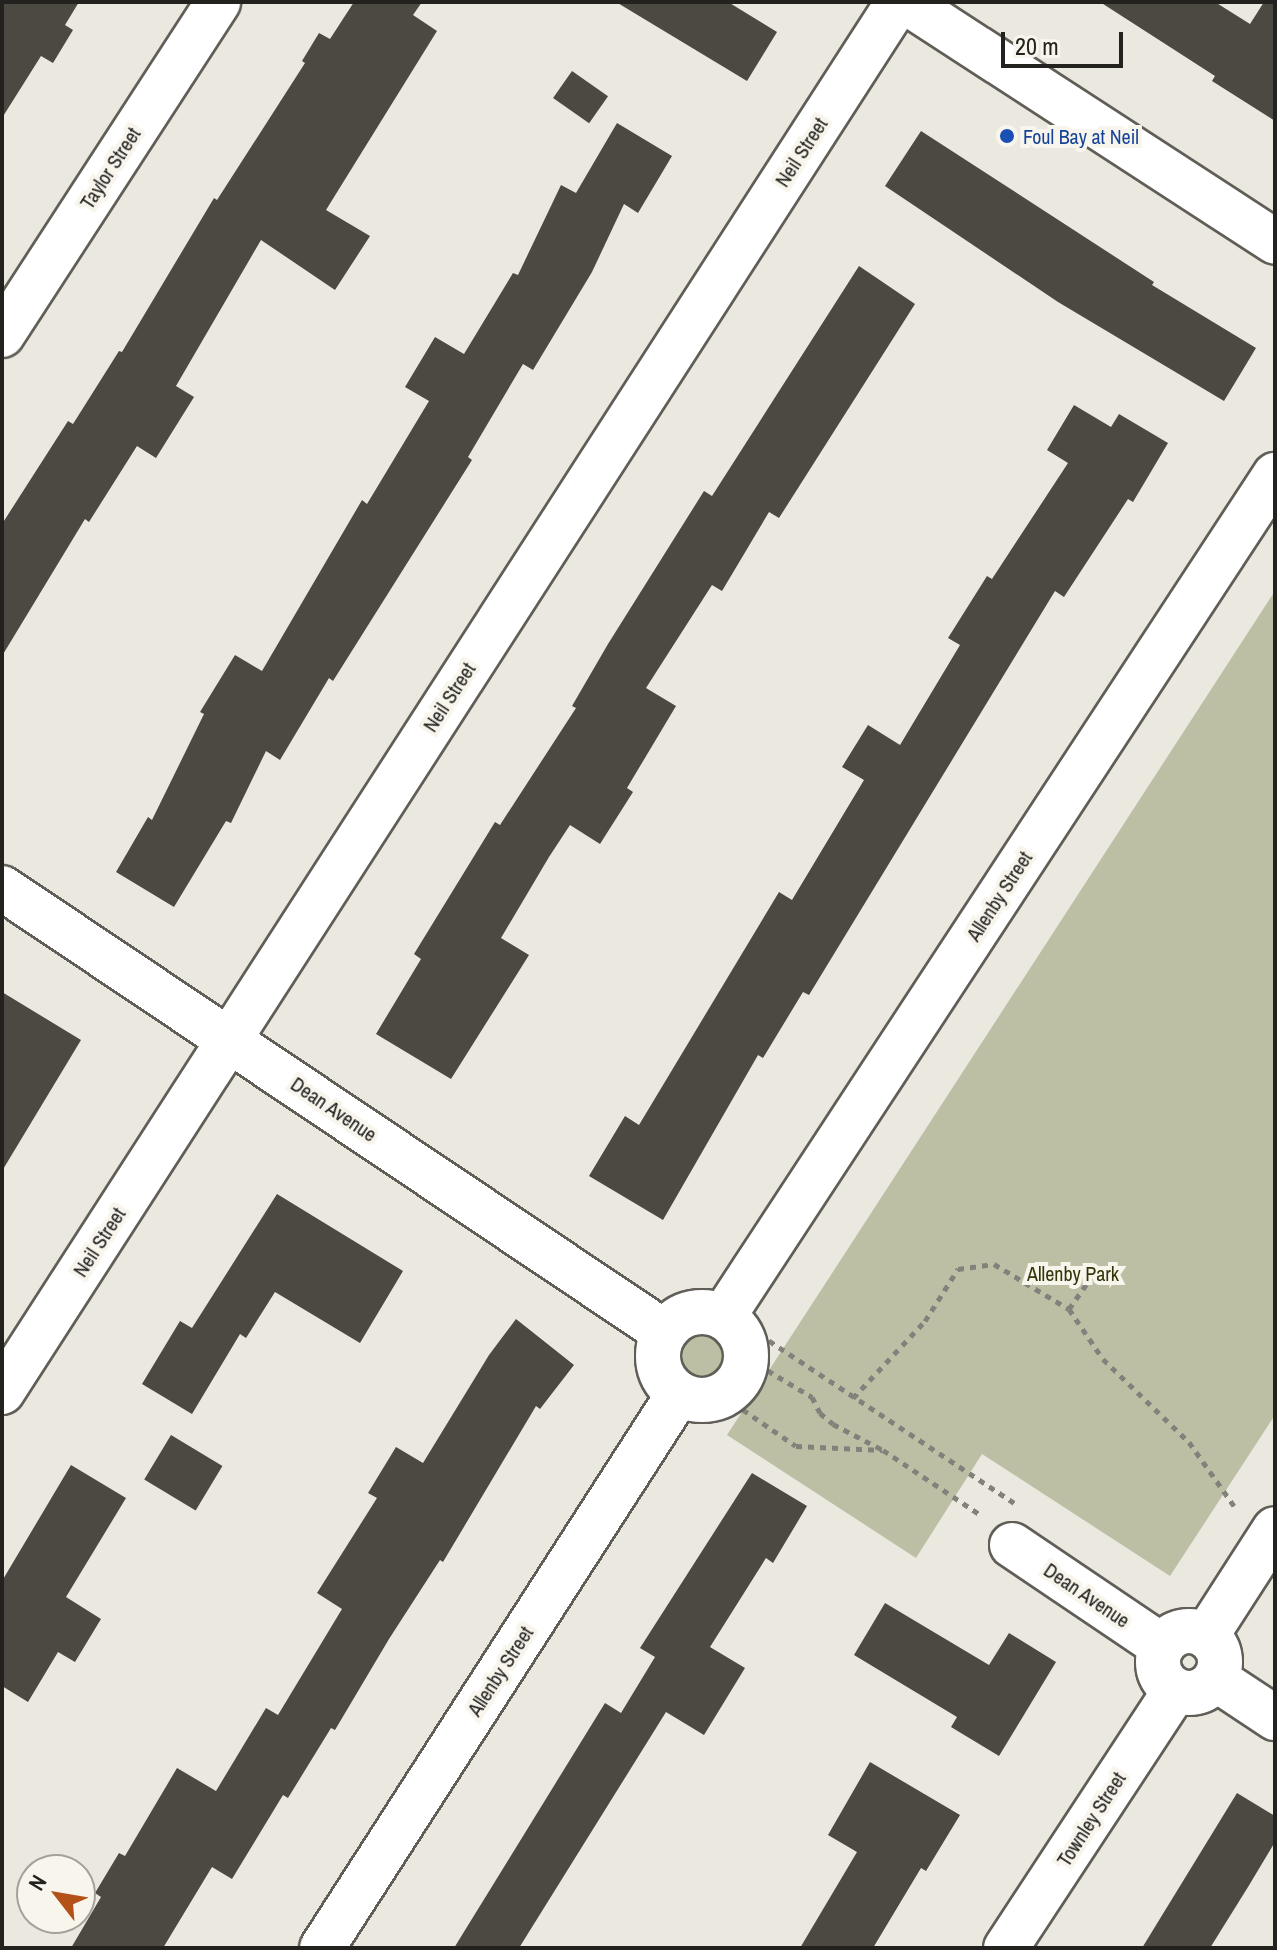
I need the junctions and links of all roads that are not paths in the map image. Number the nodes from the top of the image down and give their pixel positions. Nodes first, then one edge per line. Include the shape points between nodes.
1 (218, 2) edge
2 (898, 2) edge
3 (906, 2) edge
4 (1275, 242) edge
5 (2, 335) edge
6 (1275, 475) edge
7 (2, 888) edge
8 (231, 1040) junction
9 (727, 1311) junction
10 (664, 1332) junction
11 (2, 1392) edge
12 (678, 1395) junction
13 (1269, 1539) edge
14 (1012, 1545) road end
15 (1206, 1636) junction
16 (1162, 1646) junction
17 (1196, 1685) junction
18 (1275, 1718) edge
19 (322, 1948) edge
20 (1006, 1948) edge

1 - 5 street, Taylor Street
2 - 8 street, Neil Street
3 - 4 street
6 - 9 street, Allenby Street
7 - 8 street, Dean Avenue
8 - 10 street, Dean Avenue
8 - 11 street, Neil Street
9 - 10 street via 680,1317
9 - 12 street via 747,1358 739,1381 723,1396 700,1401
10 - 12 street via 657,1355 662,1378
12 - 19 street, Allenby Street
13 - 15 street
14 - 16 street, Dean Avenue
15 - 16 street via 1191,1631
15 - 17 street via 1220,1655
16 - 17 street via 1159,1671
17 - 18 street
17 - 20 street, Townley Street

